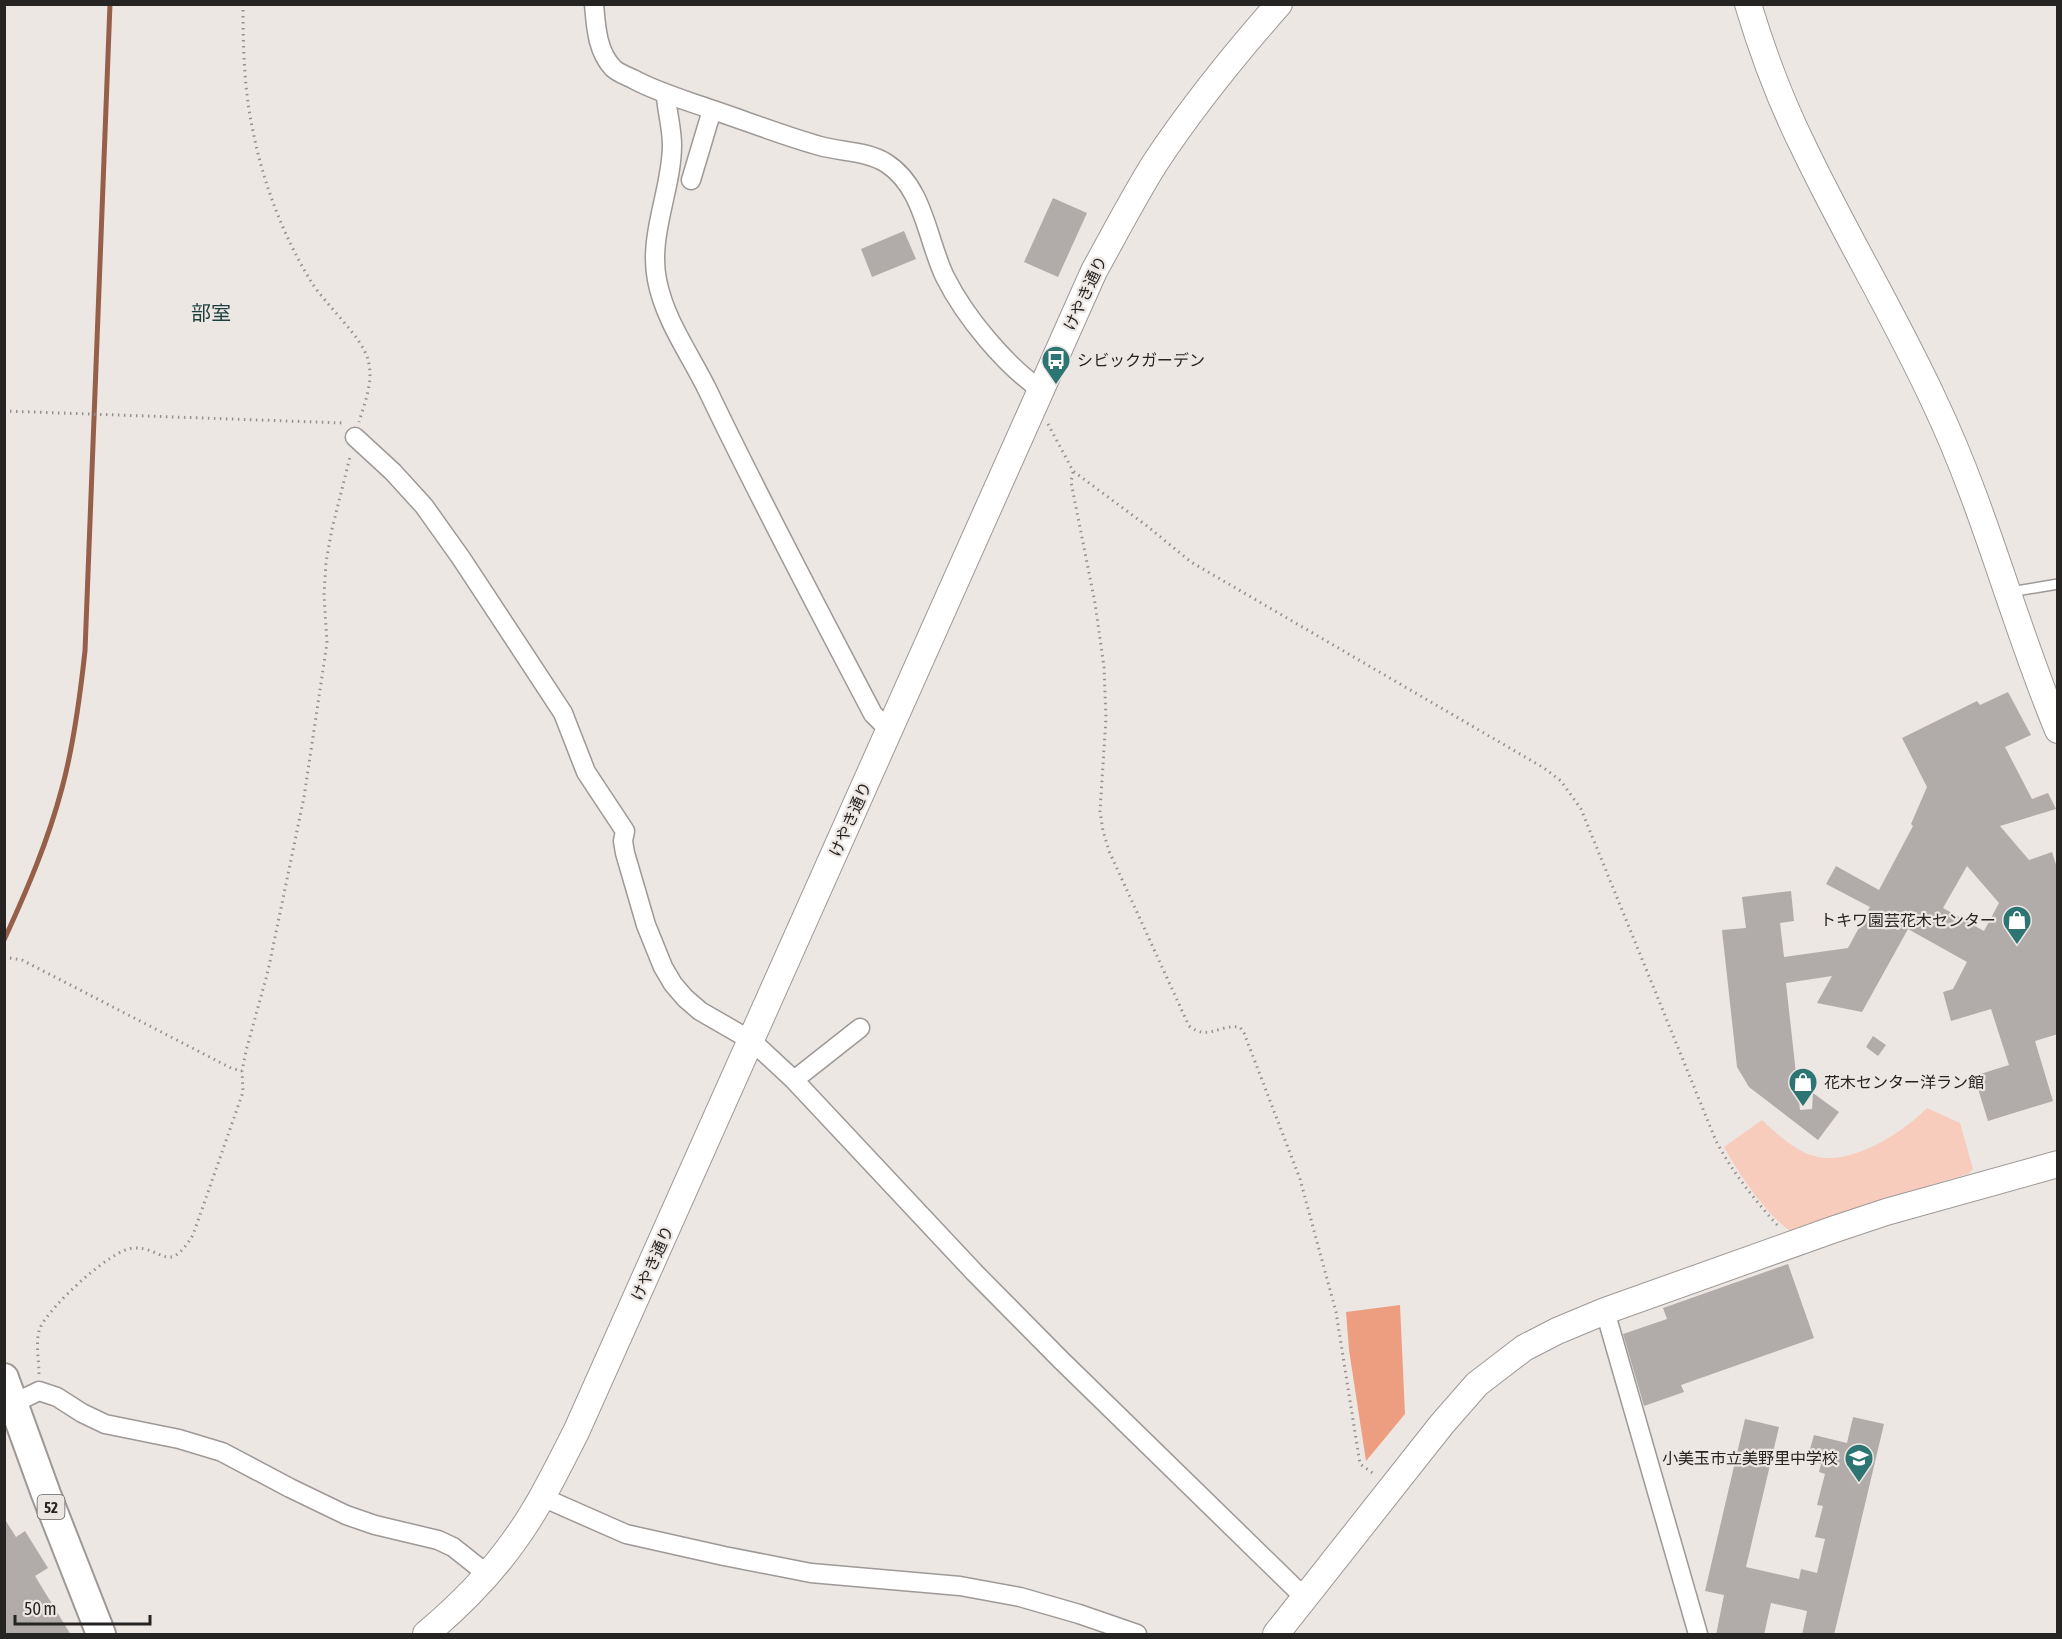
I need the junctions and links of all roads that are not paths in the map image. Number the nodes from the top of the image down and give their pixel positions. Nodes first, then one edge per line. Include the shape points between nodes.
1 (594, 4) edge
2 (1279, 4) edge
3 (1748, 4) edge
4 (666, 96) junction
5 (712, 110) junction
6 (691, 180) dead end
7 (1037, 400) junction
8 (356, 431) road end
9 (2058, 584) edge
10 (2007, 592) junction
11 (889, 730) junction
12 (2058, 730) edge
13 (860, 1028) dead end
14 (752, 1041) junction
15 (795, 1080) junction
16 (2058, 1164) edge
17 (1605, 1311) junction
18 (8, 1396) edge
19 (542, 1497) junction
20 (487, 1574) junction
21 (1305, 1598) junction
22 (101, 1635) edge
23 (426, 1635) edge
24 (1137, 1635) edge
25 (1276, 1635) edge
26 (1698, 1635) edge

1 - 4 street via 600,48 615,69
2 - 7 street, けやき通り via 1192,110 1155,164 1094,271
3 - 10 street via 1761,47 1804,148 1959,454
4 - 5 street
4 - 11 street via 672,146 661,208 656,277 668,317 873,714
5 - 6 street
5 - 7 street via 797,140 872,156 897,171 915,198 943,272 973,322 1023,378
7 - 11 street, けやき通り
8 - 14 street via 423,506 563,713 586,772 625,831 625,853 646,925 673,984 700,1011
9 - 10 lane
10 - 12 street
11 - 14 street, けやき通り
13 - 15 street
14 - 15 street
14 - 19 street, けやき通り via 576,1432
15 - 21 street via 982,1280
16 - 17 street via 1886,1212
17 - 21 street via 1524,1348 1470,1392
17 - 26 street
18 - 20 street via 39,1390 105,1424 222,1452 346,1515 438,1540
18 - 22 main road, 52
19 - 20 street, けやき通り
19 - 24 street via 626,1534 811,1573 960,1586 1020,1597
20 - 23 street, けやき通り
21 - 25 street

